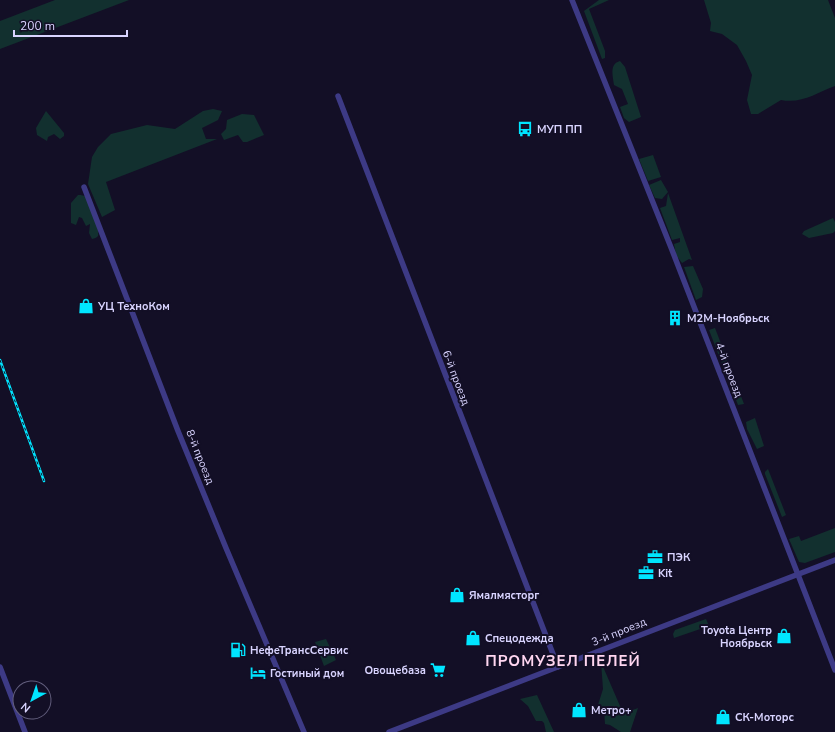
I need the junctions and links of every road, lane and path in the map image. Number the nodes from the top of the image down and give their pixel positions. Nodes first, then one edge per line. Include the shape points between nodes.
1 (572, 0) edge
2 (338, 96) dead end
3 (84, 187) dead end
4 (835, 560) edge
5 (798, 574) junction
6 (0, 667) edge
7 (558, 667) junction
8 (835, 670) edge
9 (25, 732) edge
10 (304, 732) edge
11 (388, 732) edge

1 - 5 street, 4-й проезд
2 - 7 street, 6-й проезд
3 - 10 street, 8-й проезд via 178,430
4 - 5 street, 3-й проезд
5 - 7 street, 3-й проезд
5 - 8 street, 4-й проезд
6 - 9 street
7 - 11 street, 3-й проезд

